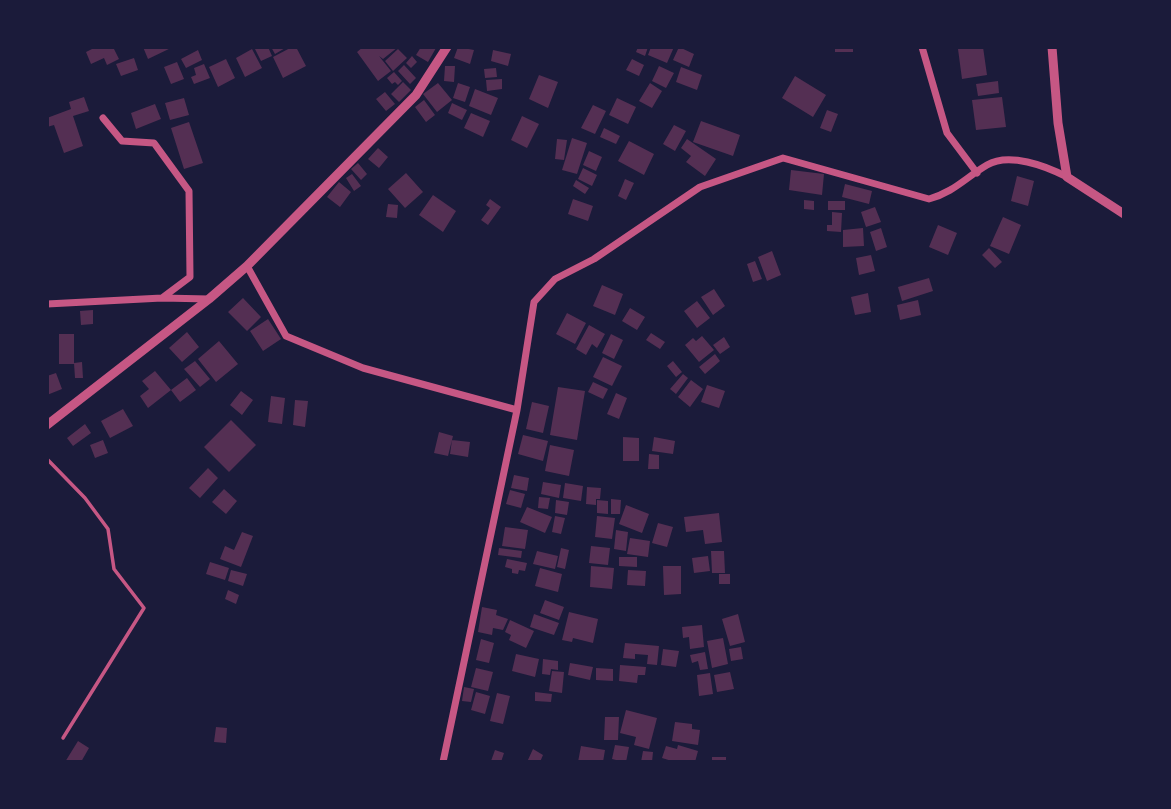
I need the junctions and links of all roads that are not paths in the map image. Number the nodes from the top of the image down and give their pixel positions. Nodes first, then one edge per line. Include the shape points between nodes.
1 (447, 47) edge
2 (922, 47) edge
3 (1052, 47) edge
4 (103, 118) dead end
5 (977, 173) junction
6 (1067, 177) junction
7 (1124, 214) edge
8 (247, 266) junction
9 (162, 298) junction
10 (209, 299) junction
11 (47, 304) edge
12 (517, 410) junction
13 (47, 425) edge
14 (47, 459) edge
15 (63, 738) dead end
16 (443, 762) edge

1 - 8 street via 416,95
2 - 5 street via 947,132
3 - 6 street
4 - 9 street via 122,141 153,143 189,191 190,278
5 - 6 street via 1004,160 1044,165
5 - 12 street via 947,194 929,199 783,158 700,187 594,259 555,279 534,302
6 - 7 street
8 - 10 street
8 - 12 street via 286,337 363,368
9 - 10 street
9 - 11 street
10 - 13 street
12 - 16 street
14 - 15 lane via 108,529 114,569 144,608

